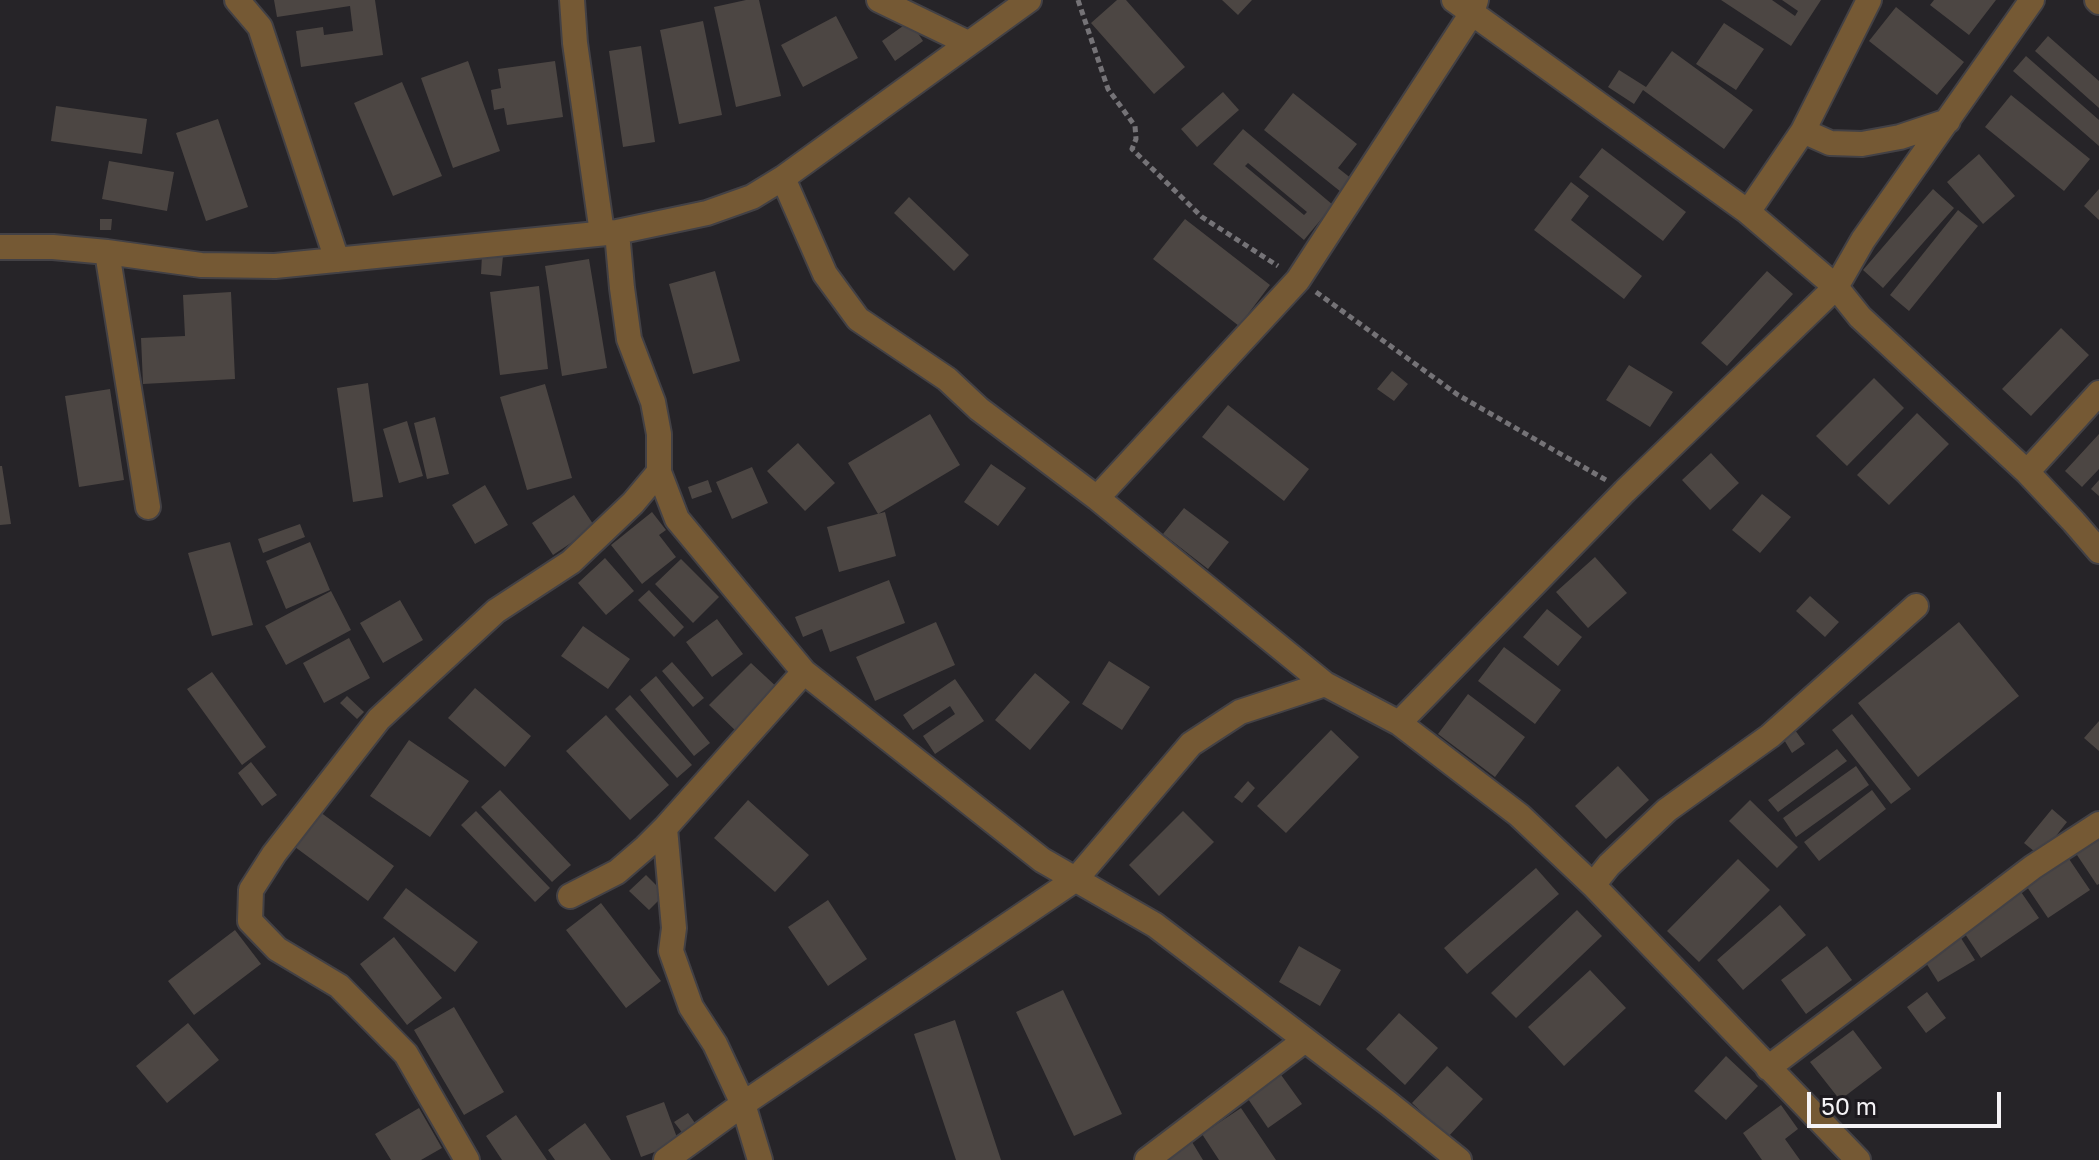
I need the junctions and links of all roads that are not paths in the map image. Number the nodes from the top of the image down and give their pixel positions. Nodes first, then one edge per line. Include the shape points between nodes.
1 (237, 0) edge
2 (572, 0) edge
3 (879, 0) edge
4 (1029, 0) edge
5 (1869, 0) edge
6 (2032, 0) edge
7 (1467, 4) edge
8 (968, 43) junction
9 (1948, 121) junction
10 (1803, 131) junction
11 (783, 178) junction
12 (1748, 212) junction
13 (610, 232) junction
14 (0, 247) edge
15 (107, 252) junction
16 (337, 260) junction
17 (1836, 287) junction
18 (2099, 393) edge
19 (659, 472) junction
20 (2027, 472) junction
21 (1097, 498) junction
22 (148, 507) dead end
23 (2099, 551) edge
24 (1916, 606) dead end
25 (804, 672) junction
26 (1325, 684) junction
27 (1399, 723) junction
28 (2099, 824) edge
29 (665, 828) junction
30 (1076, 879) junction
31 (1593, 885) junction
32 (570, 896) dead end
33 (1305, 1040) junction
34 (1768, 1068) junction
35 (743, 1104) junction
36 (467, 1160) edge
37 (666, 1160) edge
38 (760, 1160) edge
39 (1147, 1160) edge
40 (1459, 1160) edge
41 (1858, 1160) edge

1 - 16 street via 260,27
2 - 13 street
3 - 8 street
4 - 8 street
5 - 10 street
6 - 9 street
7 - 12 street
7 - 21 street via 1298,280
8 - 11 street
9 - 10 street via 1862,144 1830,143
9 - 17 street
10 - 12 street
11 - 13 street via 752,197 707,213
11 - 21 street via 825,274 858,319 947,379
12 - 17 street
13 - 16 street
13 - 19 street via 629,339 653,402
14 - 15 street
15 - 16 street via 201,265
15 - 22 street
17 - 20 street via 1860,317
17 - 27 street via 1625,491
18 - 20 street
19 - 25 street via 677,519
19 - 36 street via 571,562 496,611 379,719 251,890 250,921 277,949 339,986 406,1054
20 - 23 street
21 - 26 street
24 - 31 street via 1770,736 1667,810
25 - 29 street
25 - 30 street via 1042,860
26 - 27 street
26 - 30 street via 1240,712 1191,744
27 - 31 street via 1519,815
28 - 34 street via 2033,867
29 - 32 street via 617,872
29 - 35 street via 674,928 671,951 691,1007
30 - 33 street via 1155,925
30 - 35 street
31 - 34 street
33 - 39 street
33 - 40 street
34 - 41 street
35 - 37 street
35 - 38 street

